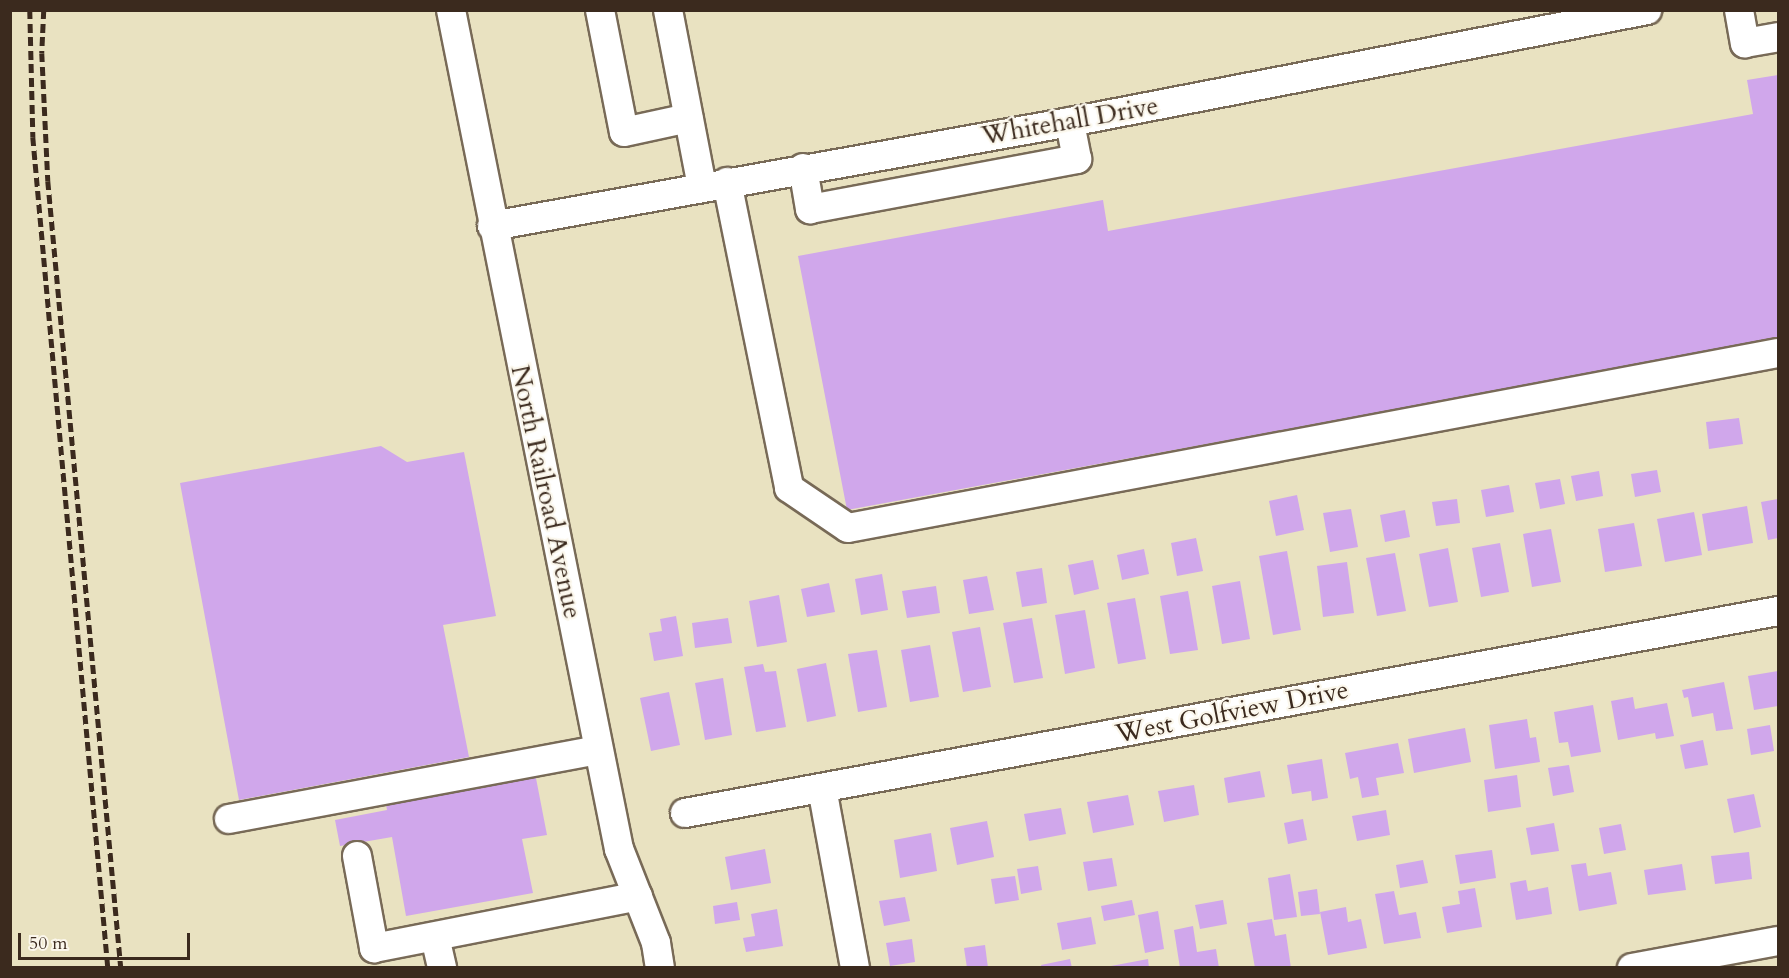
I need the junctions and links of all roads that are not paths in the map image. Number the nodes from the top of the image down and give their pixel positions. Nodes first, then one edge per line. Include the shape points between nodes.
1 (451, 10) edge
2 (600, 10) edge
3 (668, 10) edge
4 (1647, 10) edge
5 (1739, 10) edge
6 (1779, 37) edge
7 (689, 118) junction
8 (1070, 122) junction
9 (803, 168) junction
10 (714, 185) junction
11 (492, 226) junction
12 (1779, 353) edge
13 (1779, 610) edge
14 (597, 750) junction
15 (822, 788) junction
16 (685, 813) dead end
17 (229, 819) dead end
18 (357, 856) dead end
19 (638, 896) junction
20 (435, 937) junction
21 (1779, 940) edge
22 (442, 968) edge
23 (660, 968) edge
24 (855, 968) edge
25 (1632, 968) edge

1 - 11 street, North Railroad Avenue
2 - 7 street via 624,132
3 - 7 street
4 - 8 street, Whitehall Drive
5 - 6 street via 1745,43
7 - 10 street
8 - 9 street, Whitehall Drive
8 - 9 street via 1077,159 810,209
9 - 10 street, Whitehall Drive
10 - 11 street, Whitehall Drive
10 - 12 street via 789,488 849,528
11 - 14 street, North Railroad Avenue
13 - 15 street, West Golfview Drive
14 - 17 street
14 - 19 street, North Railroad Avenue via 619,849
15 - 16 street, West Golfview Drive
15 - 24 street
18 - 20 street via 374,948
19 - 20 street
19 - 23 street, North Railroad Avenue via 656,943
20 - 22 street
21 - 25 street

